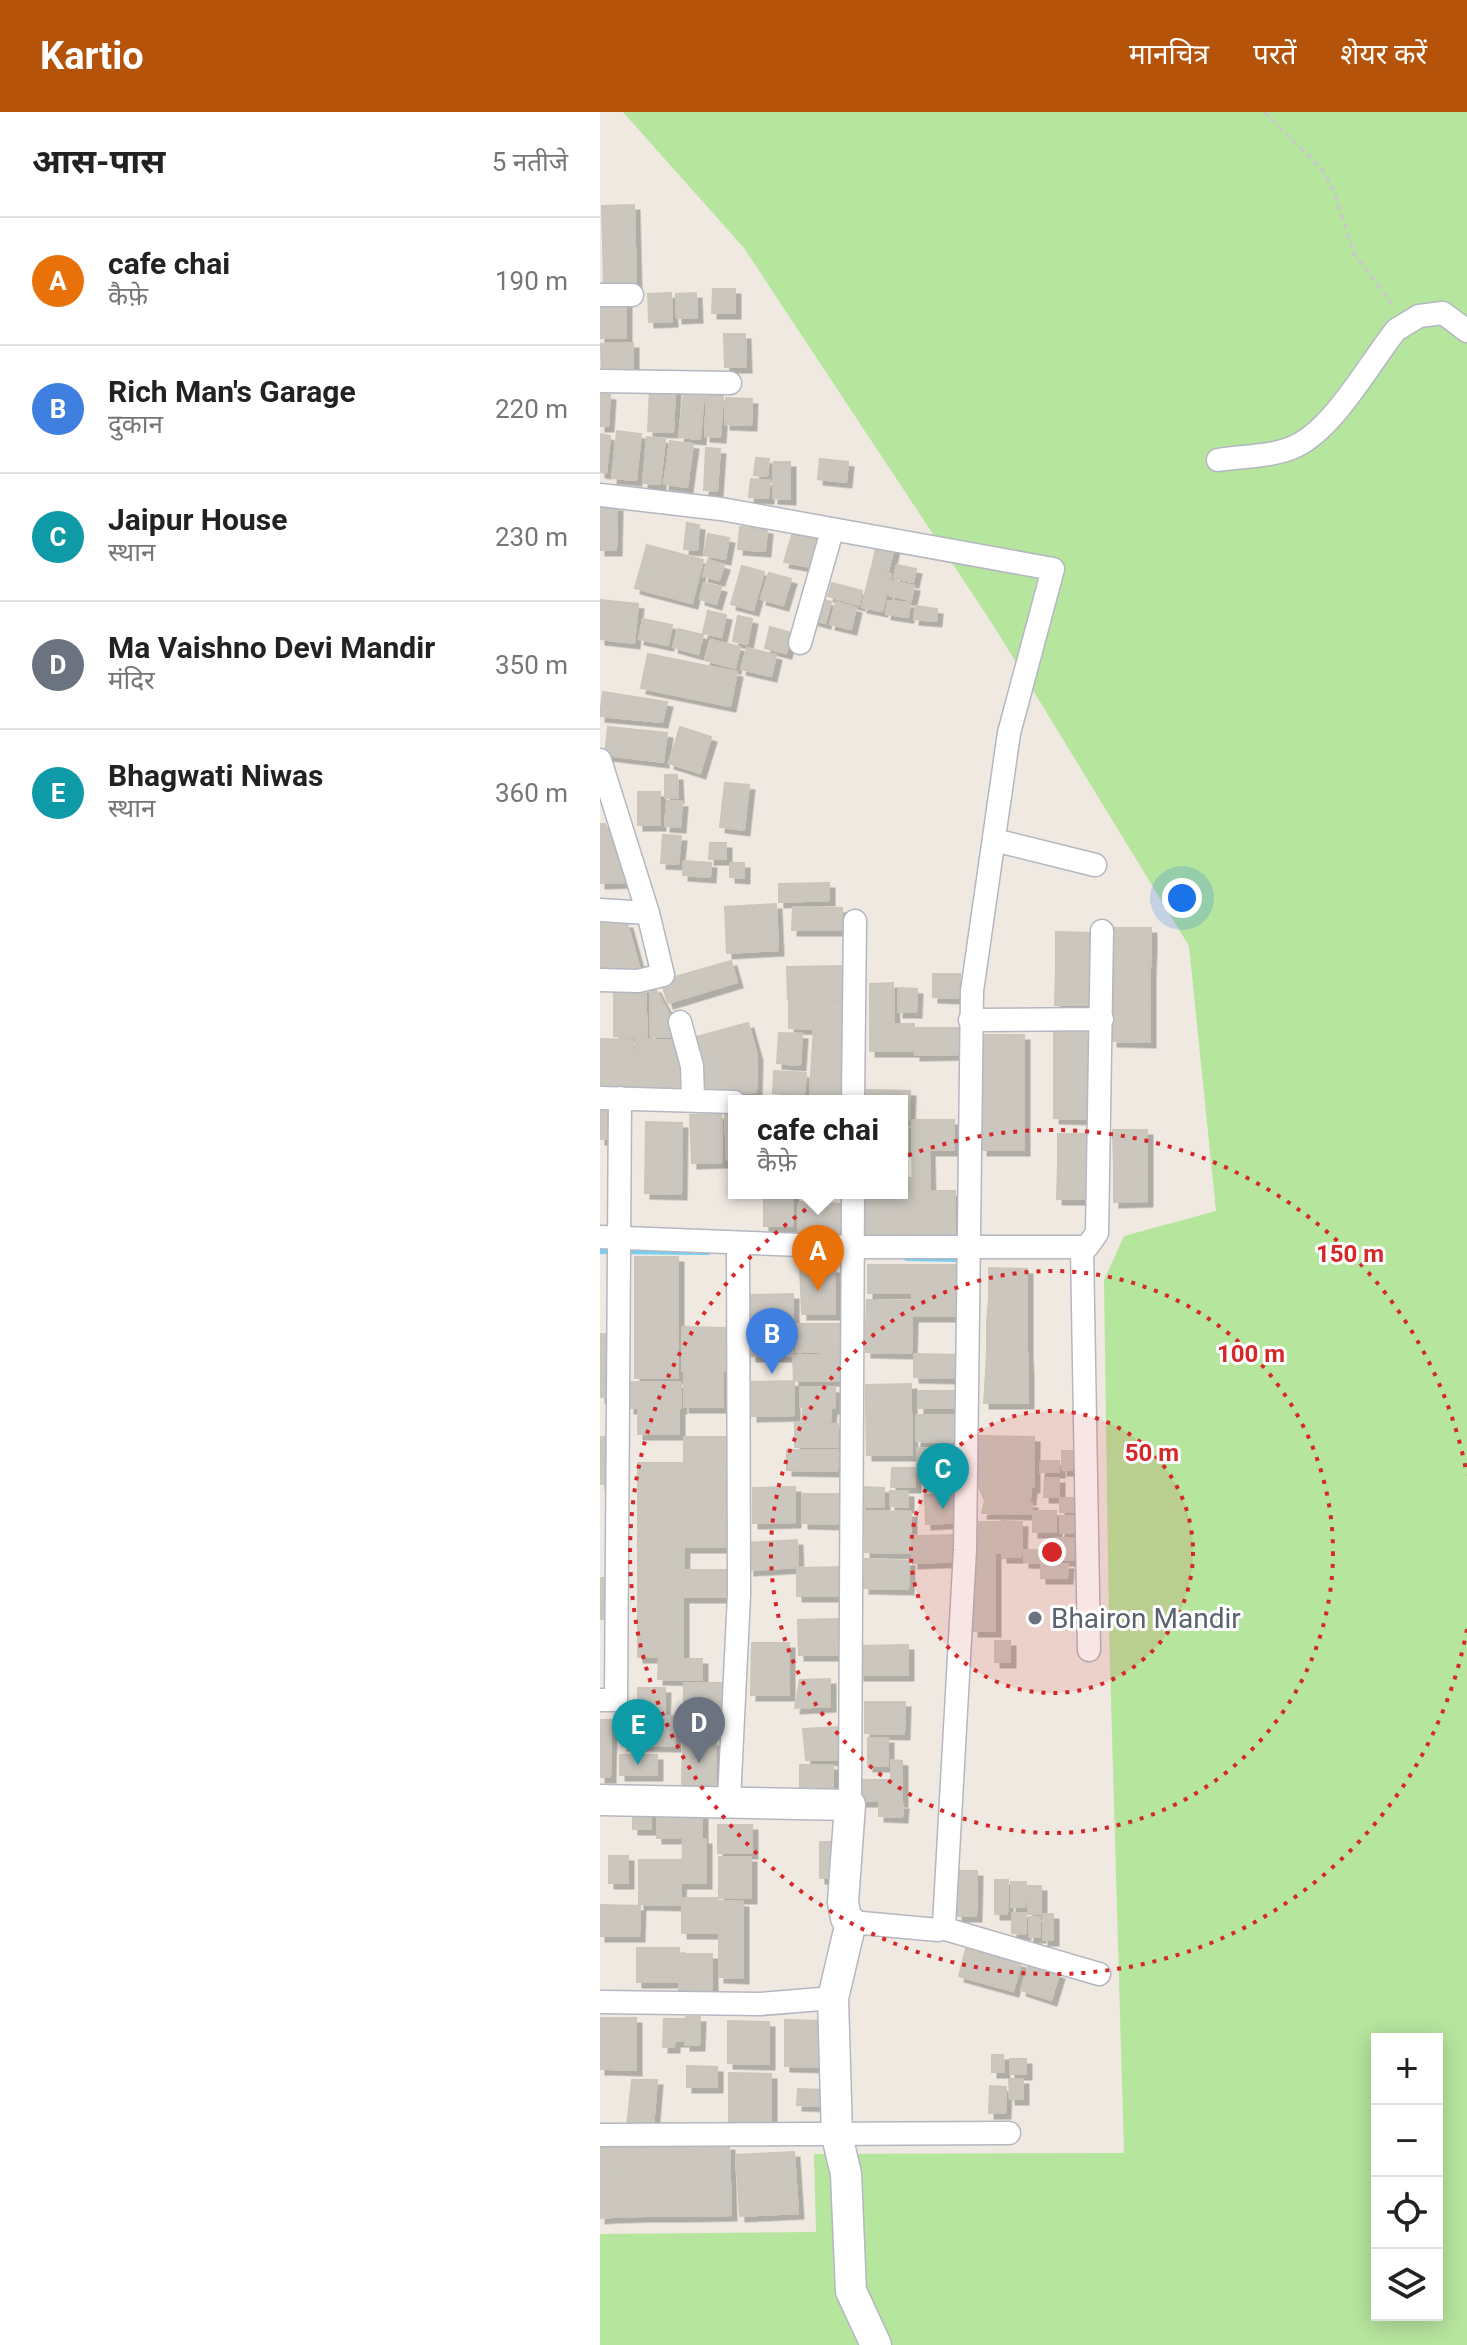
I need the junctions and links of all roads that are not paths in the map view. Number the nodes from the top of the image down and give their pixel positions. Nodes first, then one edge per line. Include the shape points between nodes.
1 (600, 295) edge
2 (632, 295) dead end
3 (1467, 331) edge
4 (600, 381) edge
5 (730, 383) dead end
6 (1218, 460) dead end
7 (600, 495) edge
8 (832, 531) junction
9 (800, 643) dead end
10 (600, 760) edge
11 (994, 840) junction
12 (1095, 865) dead end
13 (600, 910) edge
14 (648, 913) junction
15 (855, 921) dead end
16 (1102, 931) dead end
17 (600, 980) edge
18 (1102, 1019) junction
19 (970, 1020) junction
20 (680, 1022) dead end
21 (853, 1095) edge
22 (610, 1098) edge
23 (693, 1099) junction
24 (728, 1102) edge
25 (853, 1199) edge
26 (609, 1238) edge
27 (738, 1243) junction
28 (970, 1247) junction
29 (1082, 1248) junction
30 (853, 1254) junction
31 (608, 1568) edge
32 (1089, 1650) dead end
33 (600, 1700) edge
34 (600, 1800) edge
35 (729, 1800) junction
36 (850, 1805) junction
37 (851, 1922) junction
38 (942, 1928) junction
39 (1099, 1974) dead end
40 (833, 1998) junction
41 (600, 2002) edge
42 (1009, 2133) dead end
43 (600, 2135) edge
44 (837, 2136) junction
45 (876, 2345) edge

1 - 2 street
3 - 6 street via 1443,313 1407,321 1311,437 1294,447
4 - 5 street
7 - 8 street via 721,509
8 - 9 street
8 - 11 street via 1053,569 1009,733
10 - 14 street
11 - 12 street
11 - 19 street
13 - 14 street
14 - 17 street via 663,975 638,981
15 - 21 street
16 - 18 street
18 - 19 street
18 - 29 street via 1097,1233
19 - 28 street
20 - 23 street via 692,1066
22 - 23 street
22 - 26 street
23 - 24 street
25 - 30 street
26 - 27 street
26 - 31 street
27 - 30 street
27 - 35 street via 739,1595
28 - 29 street
28 - 30 street
28 - 38 street via 965,1550
29 - 32 street
30 - 36 street
31 - 33 street via 616,1700
34 - 35 street
35 - 36 street
36 - 37 street via 843,1902
37 - 38 street
37 - 40 street
38 - 39 street
40 - 41 street via 760,2004
40 - 44 street
42 - 44 street
43 - 44 street
44 - 45 street via 848,2186 851,2291

